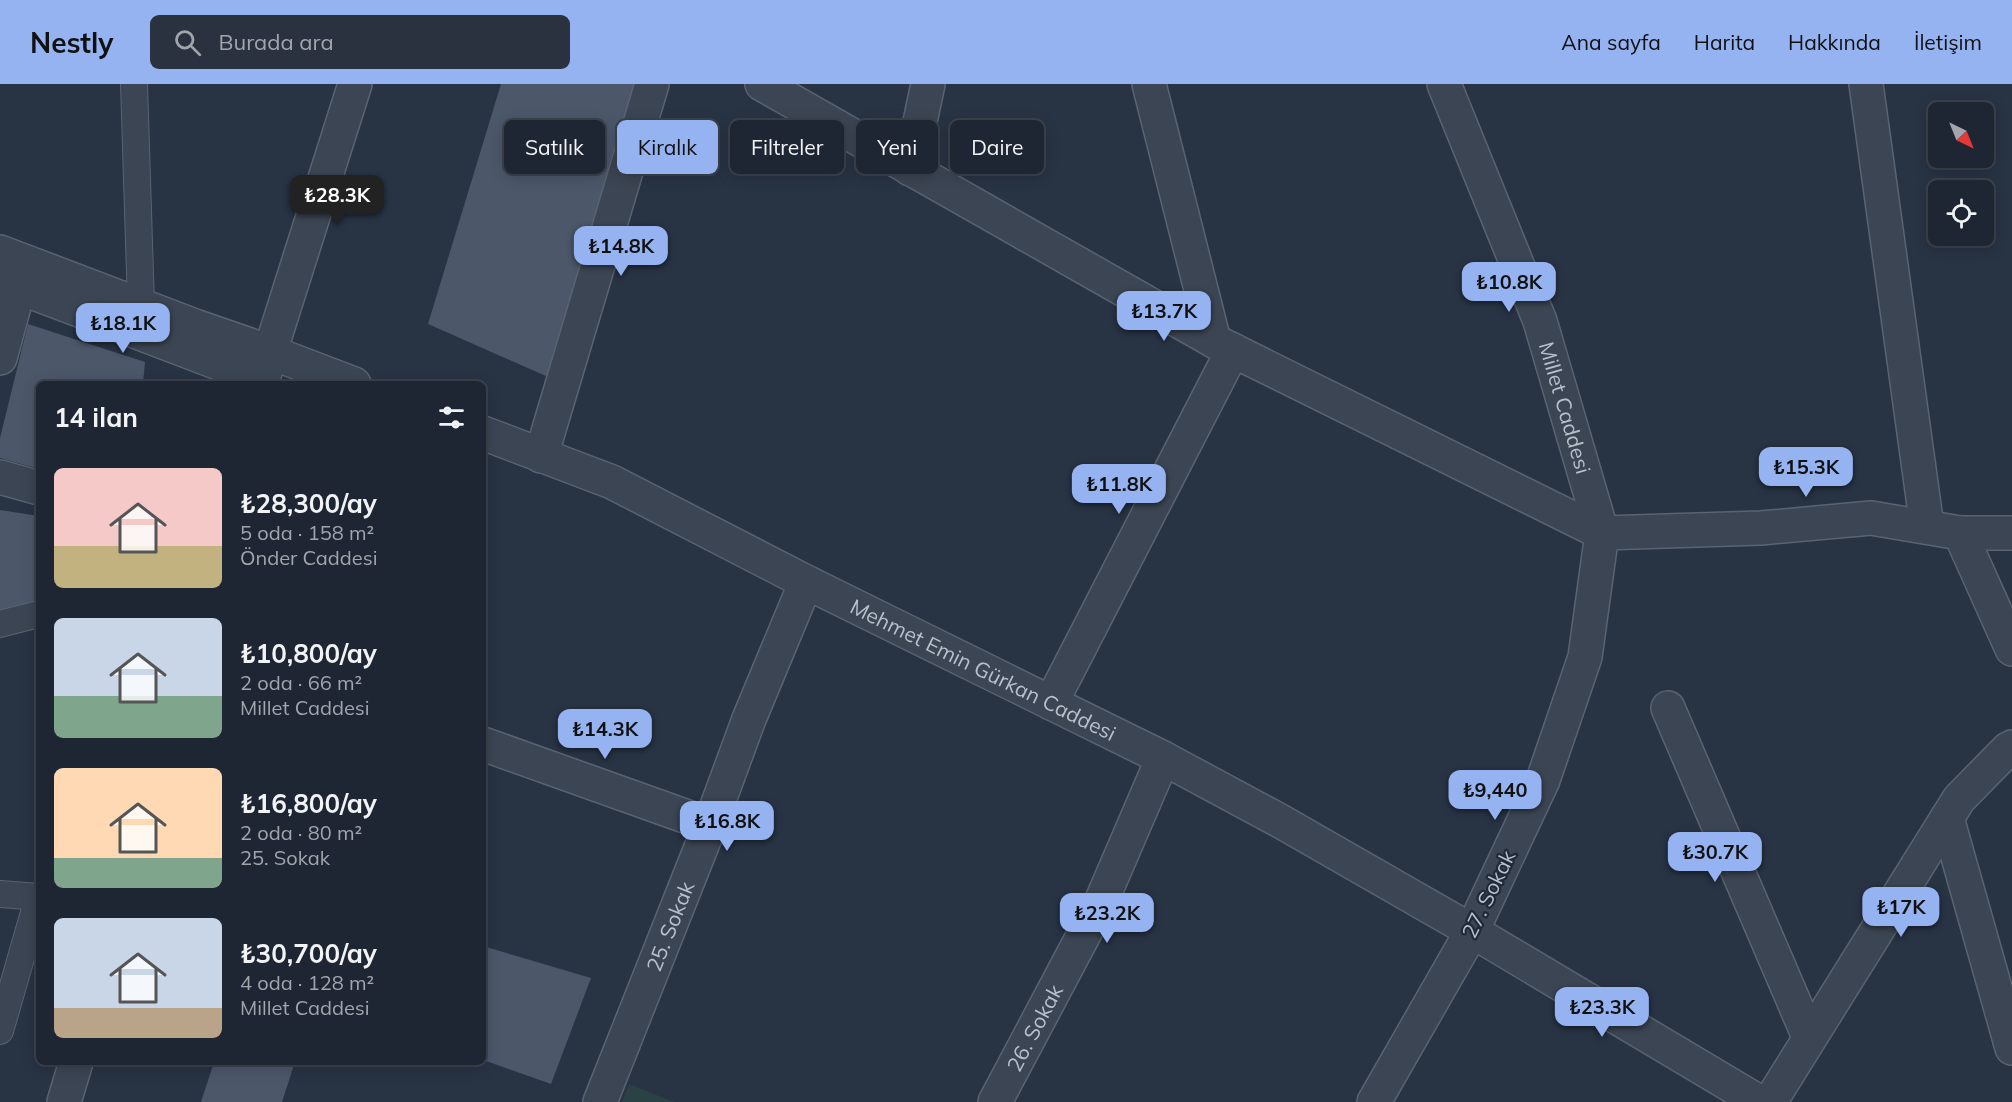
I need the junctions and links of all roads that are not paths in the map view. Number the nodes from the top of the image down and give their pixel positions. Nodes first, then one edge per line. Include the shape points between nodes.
1 (134, 84) edge
2 (355, 84) edge
3 (652, 84) edge
4 (762, 84) edge
5 (928, 84) edge
6 (1149, 84) edge
7 (1444, 84) edge
8 (1866, 84) edge
9 (920, 120) edge
10 (856, 138) edge
11 (919, 174) edge
12 (0, 252) edge
13 (10, 284) edge
14 (141, 305) junction
15 (1224, 346) junction
16 (0, 358) edge
17 (265, 372) edge
18 (332, 381) edge
19 (486, 434) edge
20 (541, 456) junction
21 (0, 477) edge
22 (36, 487) edge
23 (1927, 527) junction
24 (1602, 533) junction
25 (1960, 533) junction
26 (2012, 533) edge
27 (806, 582) junction
28 (36, 615) edge
29 (0, 624) edge
30 (2012, 649) edge
31 (1051, 703) junction
32 (1668, 708) dead end
33 (486, 745) edge
34 (2012, 747) edge
35 (1163, 758) junction
36 (1947, 818) junction
37 (710, 825) junction
38 (0, 894) edge
39 (36, 896) edge
40 (36, 906) edge
41 (1472, 931) junction
42 (0, 1031) edge
43 (1809, 1037) junction
44 (2012, 1048) edge
45 (75, 1065) edge
46 (64, 1102) edge
47 (600, 1102) edge
48 (995, 1102) edge
49 (1374, 1102) edge
50 (1759, 1102) edge
51 (1770, 1102) edge

1 - 14 street
2 - 17 street
3 - 20 street
4 - 10 street
5 - 9 street
6 - 15 street
7 - 24 street, Millet Caddesi via 1540,321
8 - 23 street
11 - 15 street
12 - 14 street
13 - 16 street
13 - 17 street
14 - 17 street
15 - 24 street
15 - 31 street
17 - 18 street
19 - 20 street, Mehmet Emin Gürkan Caddesi
20 - 27 street, Mehmet Emin Gürkan Caddesi via 612,482
21 - 22 street
23 - 24 street via 1871,518 1761,528
23 - 25 street
24 - 41 street, 27. Sokak via 1585,657 1543,780
25 - 26 street
25 - 30 street
27 - 31 street, Mehmet Emin Gürkan Caddesi
27 - 37 street, 25. Sokak
28 - 29 street
31 - 35 street, Mehmet Emin Gürkan Caddesi
32 - 43 street
33 - 37 street
34 - 36 street via 1959,799
35 - 41 street, Mehmet Emin Gürkan Caddesi
35 - 48 street, 26. Sokak via 1101,902
36 - 43 street
36 - 44 street
37 - 47 street, 25. Sokak
38 - 39 street
40 - 42 street
41 - 49 street, 27. Sokak
41 - 50 street, Mehmet Emin Gürkan Caddesi
43 - 51 street
45 - 46 street

